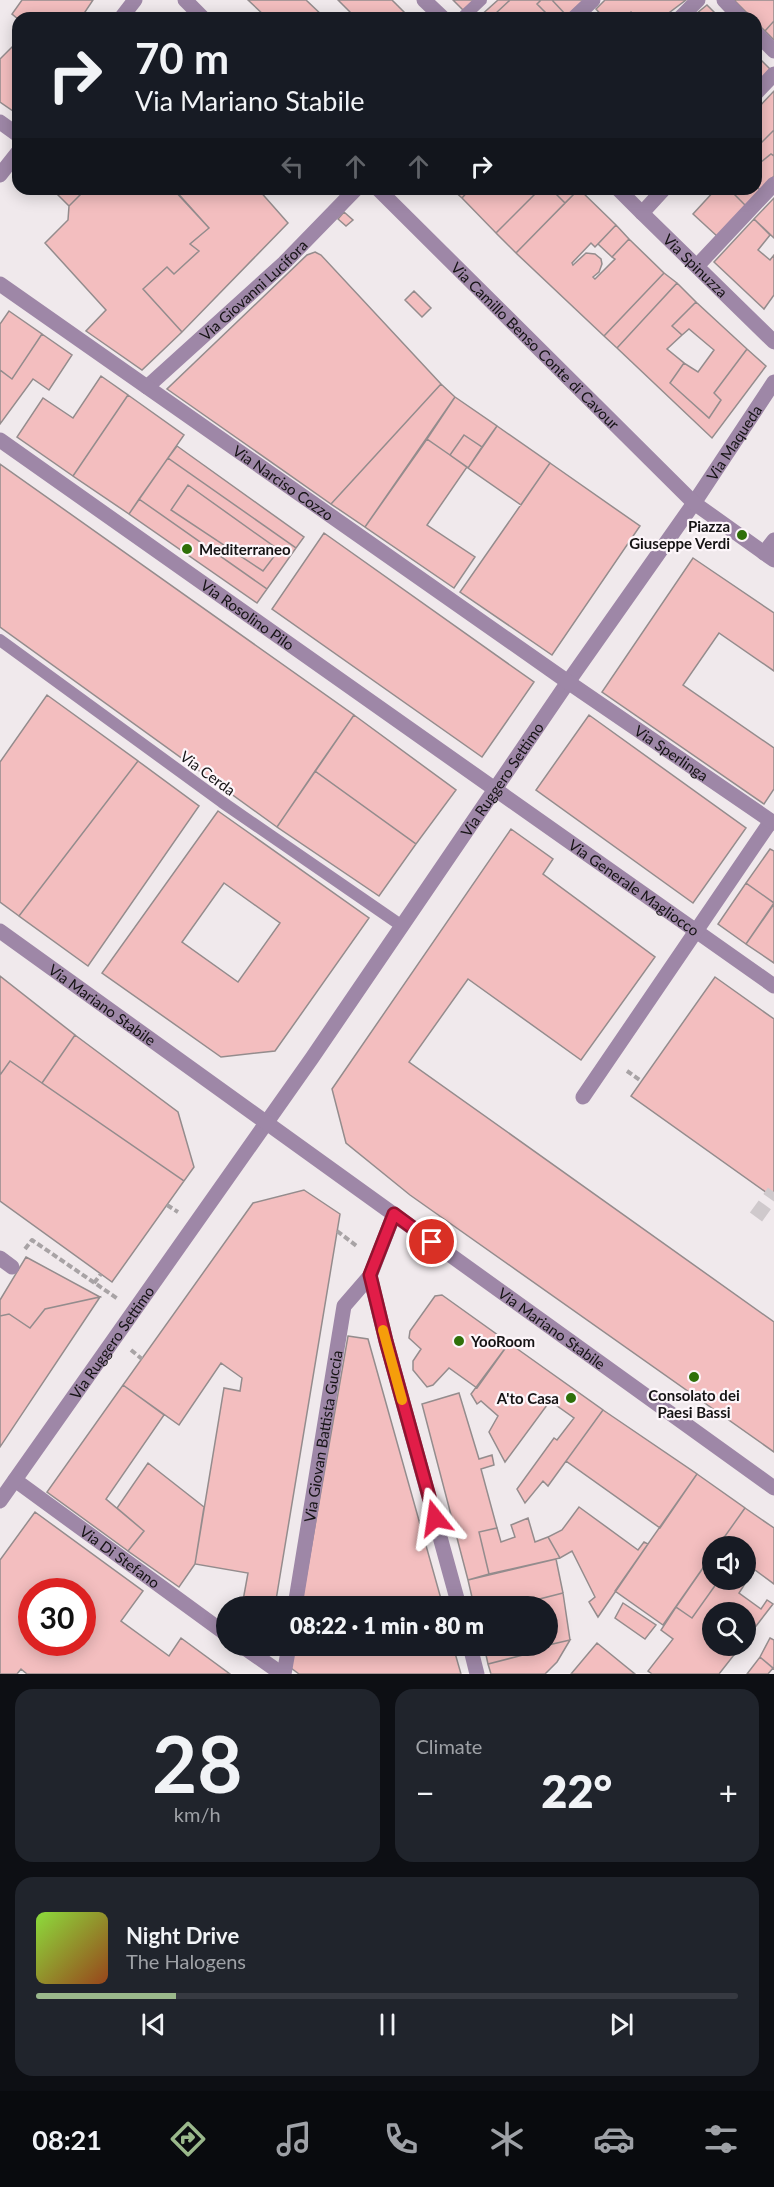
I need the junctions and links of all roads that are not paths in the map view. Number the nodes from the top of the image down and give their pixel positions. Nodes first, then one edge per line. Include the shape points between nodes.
1 (135, 0) edge
2 (185, 0) edge
3 (481, 0) edge
4 (593, 0) edge
5 (698, 0) edge
6 (723, 0) edge
7 (126, 12) edge
8 (197, 12) edge
9 (468, 12) edge
10 (580, 12) edge
11 (686, 12) edge
12 (735, 12) edge
13 (762, 39) edge
14 (774, 51) edge
15 (774, 74) edge
16 (762, 87) edge
17 (12, 160) edge
18 (0, 175) edge
19 (774, 184) edge
20 (350, 195) edge
21 (384, 195) edge
22 (624, 195) edge
23 (658, 195) edge
24 (642, 213) junction
25 (697, 266) junction
26 (0, 284) edge
27 (774, 342) edge
28 (774, 382) edge
29 (147, 387) junction
30 (0, 440) edge
31 (694, 503) junction
32 (774, 540) edge
33 (769, 557) edge
34 (0, 640) edge
35 (568, 682) junction
36 (494, 789) junction
37 (773, 821) edge
38 (402, 926) junction
39 (0, 931) edge
40 (698, 931) junction
41 (774, 986) edge
42 (584, 1097) dead end
43 (267, 1121) junction
44 (394, 1214) junction
45 (370, 1275) junction
46 (15, 1480) junction
47 (774, 1488) edge
48 (0, 1501) edge
49 (297, 1596) edge
50 (456, 1596) edge
51 (216, 1627) edge
52 (258, 1656) edge
53 (288, 1656) edge
54 (472, 1656) edge
55 (285, 1674) edge
56 (477, 1674) edge

1 - 7 street
2 - 8 street
3 - 9 lane
4 - 10 street
5 - 11 street
6 - 12 street
13 - 14 street
15 - 16 street
17 - 18 street
19 - 25 street
20 - 29 street, Via Giovanni Lucifora via 284,263
21 - 31 street, Via Camillo Benso Conte di Cavour
22 - 24 street, Via Spinuzza
23 - 24 street
24 - 25 street, Via Spinuzza
25 - 27 street, Via Spinuzza
26 - 29 street, Via Narciso Cozzo
28 - 31 street, Via Maqueda
29 - 35 street, Via Narciso Cozzo
30 - 36 street, Via Rosolino Pilo
31 - 33 street
31 - 35 street, Via Ruggero Settimo
32 - 33 street
34 - 38 lane, Via Cerda via 222,802
35 - 36 street, Via Ruggero Settimo
35 - 37 street, Via Sperlinga
36 - 38 street, Via Ruggero Settimo
36 - 40 street, Via Generale Magliocco
37 - 40 street
38 - 43 street, Via Ruggero Settimo
39 - 43 street, Via Mariano Stabile
40 - 41 street, Via Generale Magliocco
40 - 42 street
43 - 44 street, Via Mariano Stabile
43 - 46 street, Via Ruggero Settimo
44 - 45 street, Via Giovan Battista Guccia
44 - 47 street, Via Mariano Stabile
45 - 49 street, Via Giovan Battista Guccia via 344,1306
45 - 50 street
46 - 48 street, Via Ruggero Settimo
46 - 51 street, Via Di Stefano
52 - 55 street
53 - 55 street
54 - 56 street

